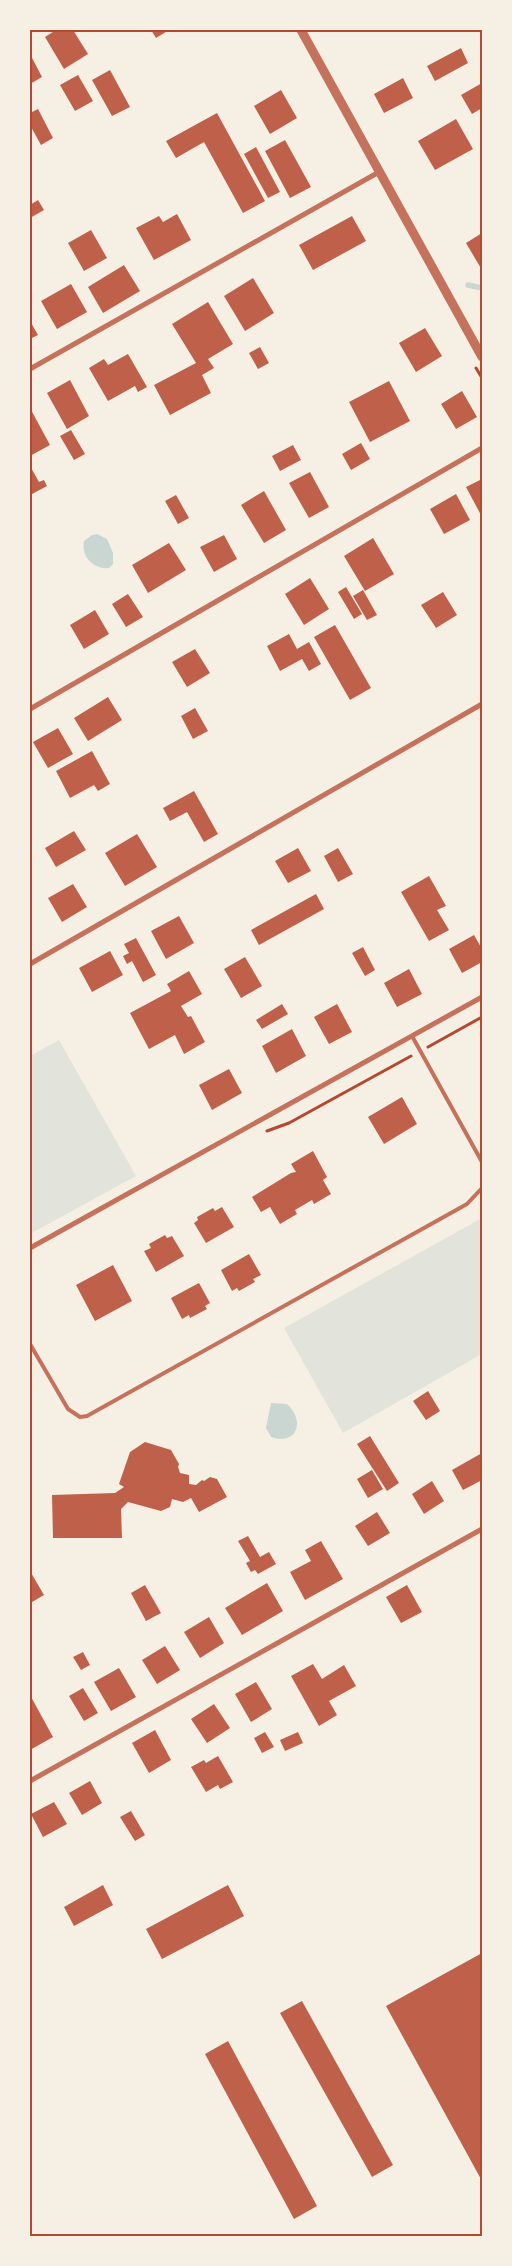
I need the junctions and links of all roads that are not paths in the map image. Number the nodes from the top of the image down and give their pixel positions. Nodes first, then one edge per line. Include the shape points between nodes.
1 (301, 30) edge
2 (379, 172) junction
3 (482, 357) edge
4 (30, 369) edge
5 (482, 448) edge
6 (482, 704) edge
7 (30, 709) edge
8 (30, 964) edge
9 (482, 996) edge
10 (412, 1036) junction
11 (482, 1162) edge
12 (482, 1188) edge
13 (30, 1248) edge
14 (30, 1344) edge
15 (482, 1529) edge
16 (30, 1781) edge

1 - 2 street
2 - 3 street
2 - 4 street
5 - 7 street
6 - 8 street
9 - 10 street
10 - 11 lane
10 - 13 street
12 - 14 lane via 467,1204 88,1416 80,1417 68,1410
15 - 16 street

